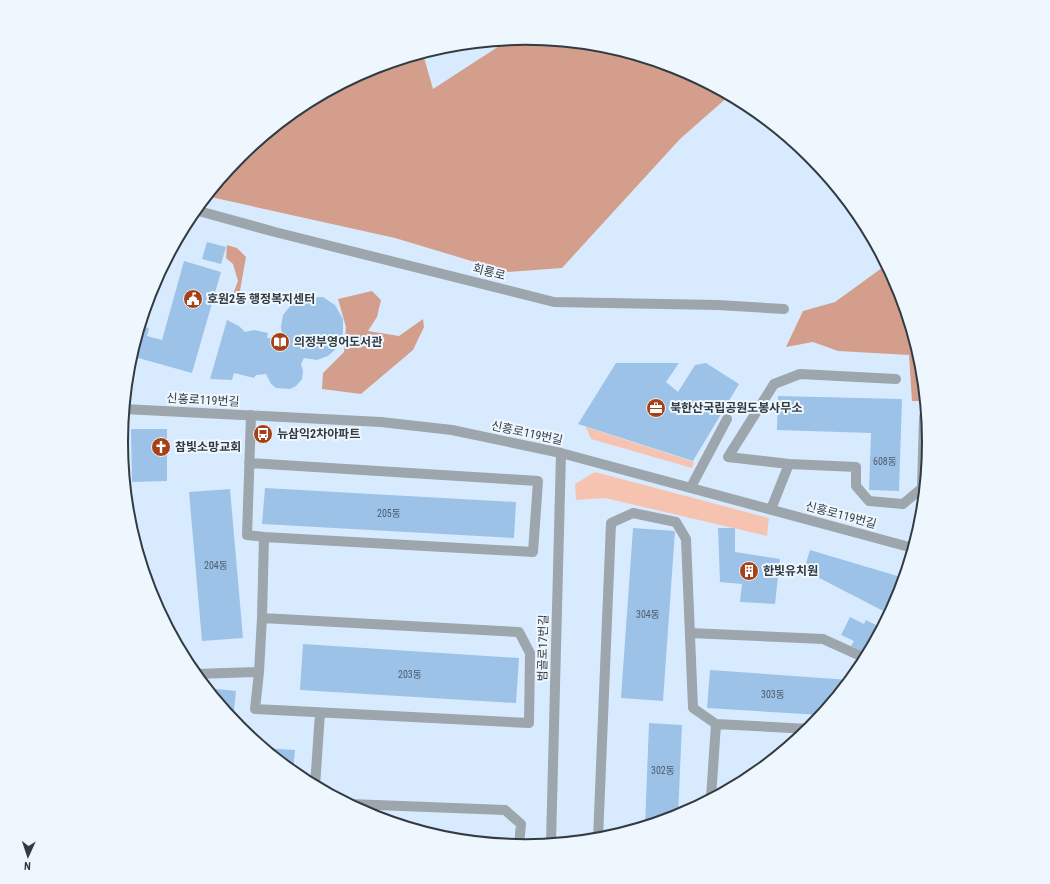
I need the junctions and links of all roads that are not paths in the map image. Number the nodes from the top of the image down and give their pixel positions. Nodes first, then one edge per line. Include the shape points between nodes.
1 (202, 212) edge
2 (784, 309) dead end
3 (896, 378) dead end
4 (130, 409) edge
5 (251, 415) junction
6 (727, 419) dead end
7 (561, 453) junction
8 (250, 463) junction
9 (789, 464) junction
10 (691, 487) junction
11 (919, 490) edge
12 (771, 509) junction
13 (264, 537) junction
14 (908, 547) edge
15 (262, 618) junction
16 (690, 633) junction
17 (860, 656) edge
18 (259, 672) junction
19 (203, 674) edge
20 (320, 713) junction
21 (716, 724) junction
22 (800, 729) edge
23 (315, 779) edge
24 (711, 792) edge
25 (363, 805) edge
26 (598, 832) edge
27 (551, 838) edge
28 (520, 839) edge

1 - 2 street, 회룡로 via 554,302
3 - 9 street via 800,374 774,384 728,457
4 - 5 street, 신흥로119번길
5 - 7 street, 신흥로119번길 via 381,422 452,430
5 - 8 street
6 - 10 street
7 - 10 street, 신흥로119번길
7 - 27 street, 범골로17번길
8 - 13 street via 247,535
8 - 13 street via 538,481 533,552
9 - 11 street via 856,467 856,486 869,501 903,504
9 - 12 street
10 - 12 street, 신흥로119번길
12 - 14 street, 신흥로119번길
13 - 15 street
15 - 18 street
15 - 20 street via 519,632 530,653 529,723
16 - 17 street via 823,639
16 - 21 street via 693,708
16 - 26 street via 686,539 676,522 633,513 612,523
18 - 19 street
18 - 20 street via 255,709
20 - 23 street
21 - 22 street
21 - 24 street
25 - 28 street via 505,810 521,824

